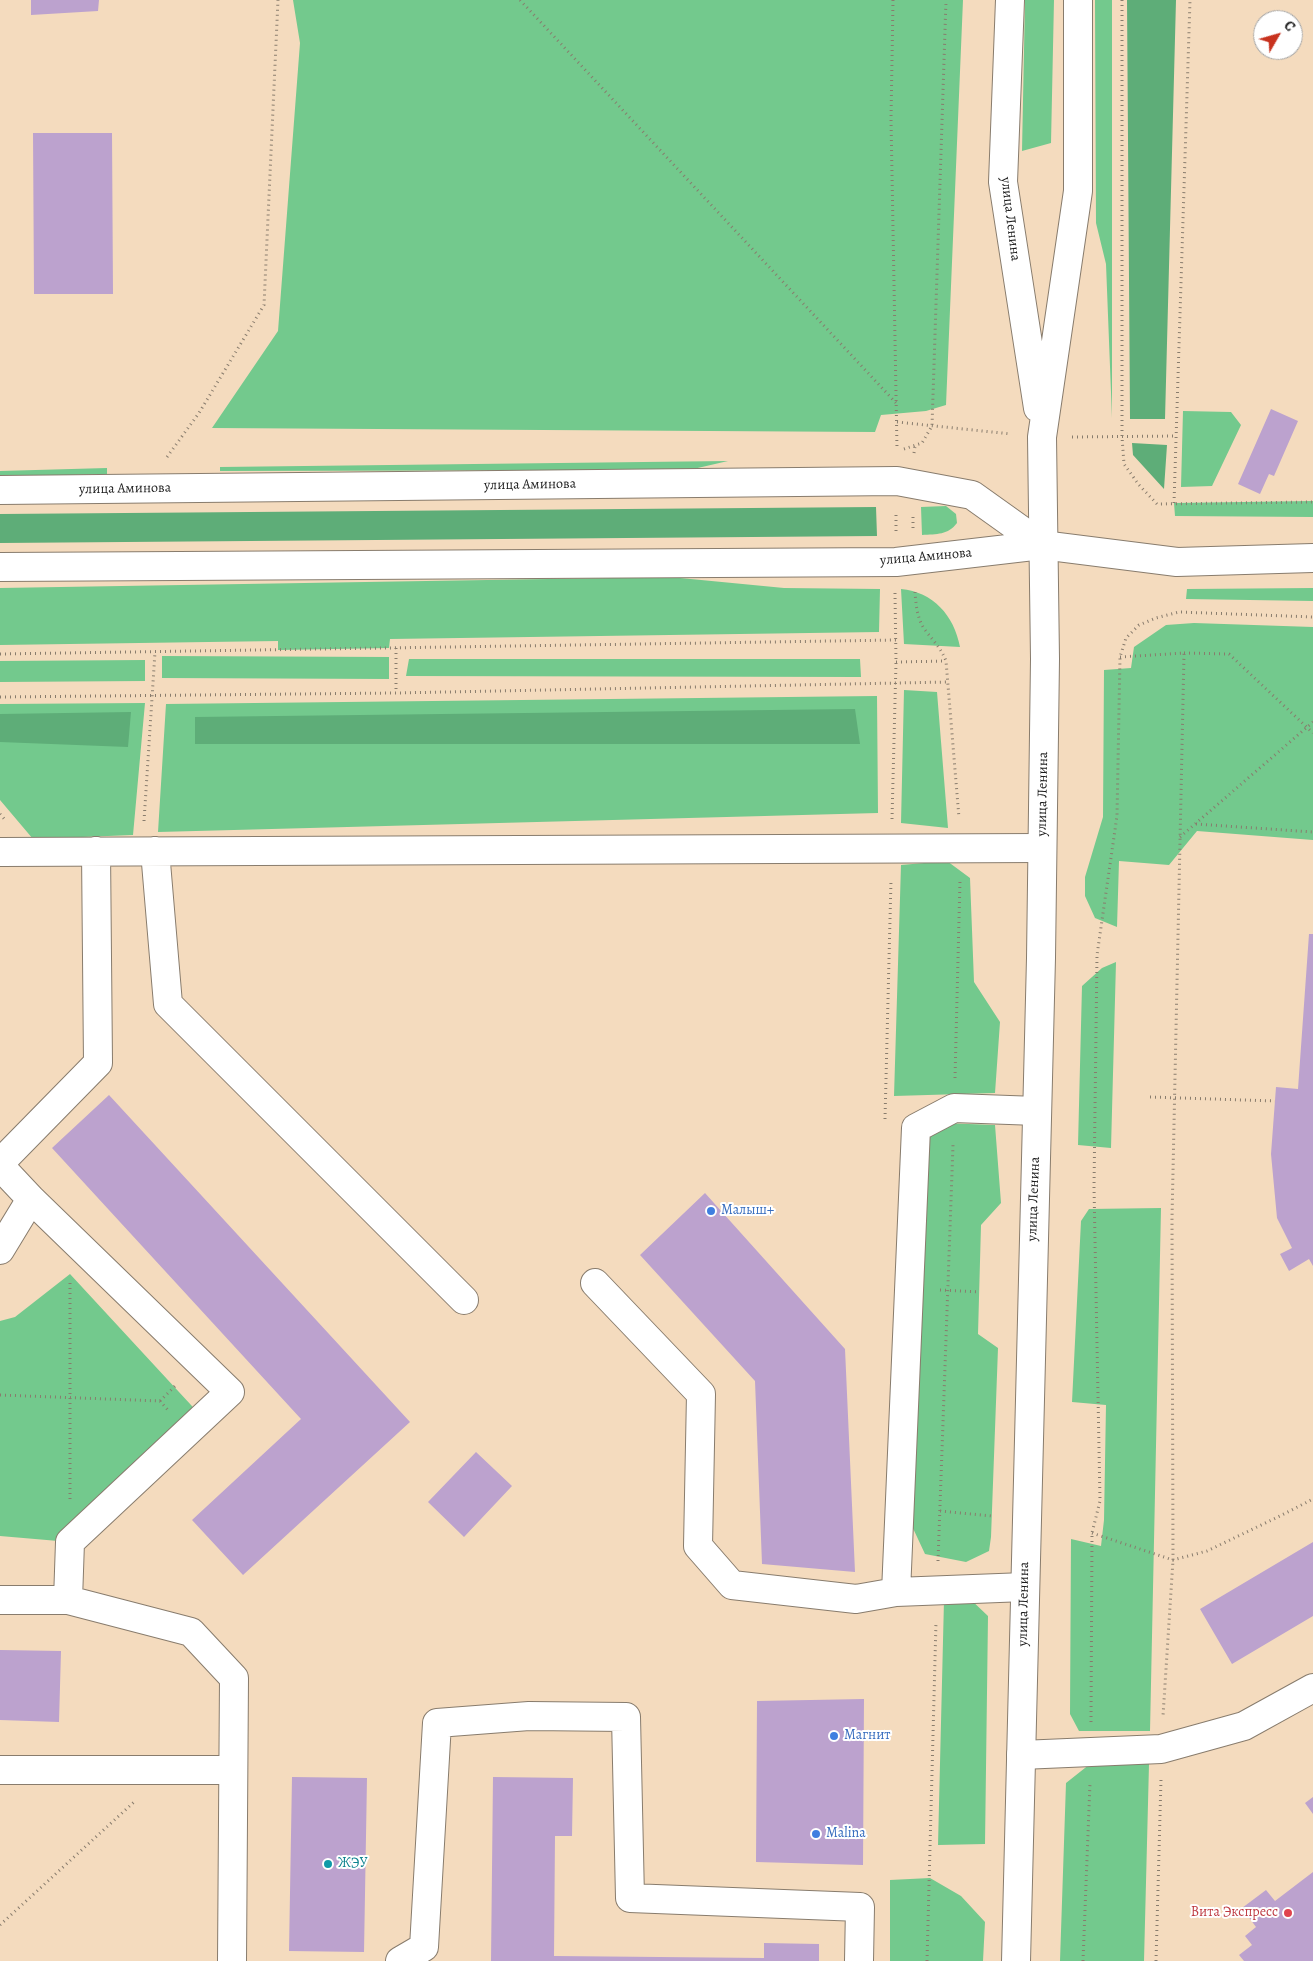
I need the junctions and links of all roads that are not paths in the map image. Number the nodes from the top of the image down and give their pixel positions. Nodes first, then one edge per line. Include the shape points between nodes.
1 (1010, 0) edge
2 (1078, 0) edge
3 (1042, 437) junction
4 (0, 490) edge
5 (1042, 545) junction
6 (1313, 558) edge
7 (0, 568) edge
8 (1042, 848) junction
9 (96, 851) junction
10 (148, 851) junction
11 (0, 852) edge
12 (1037, 1111) junction
13 (0, 1164) edge
14 (31, 1199) junction
15 (0, 1250) edge
16 (595, 1283) dead end
17 (464, 1300) dead end
18 (1025, 1587) junction
19 (896, 1592) junction
20 (0, 1600) edge
21 (68, 1600) junction
22 (1313, 1688) edge
23 (1021, 1755) junction
24 (0, 1770) edge
25 (232, 1770) junction
26 (232, 1961) edge
27 (400, 1961) edge
28 (859, 1961) edge
29 (1016, 1961) edge

1 - 3 main road, улица Ленина via 1003,182
2 - 3 main road, улица Ленина via 1078,191
3 - 5 main road, улица Ленина
4 - 5 main road, улица Аминова via 897,481 972,495
5 - 6 main road, улица Аминова via 1177,562
5 - 7 main road, улица Аминова via 896,562
5 - 8 main road, улица Ленина via 1045,659
8 - 10 main road
8 - 12 main road, улица Ленина
9 - 10 main road
9 - 11 main road
9 - 13 main road via 98,1063
10 - 17 main road via 168,1004
12 - 18 main road, улица Ленина
12 - 19 main road via 954,1108 916,1128
13 - 14 main road
14 - 15 main road
14 - 21 main road via 230,1392 70,1542
16 - 19 main road via 701,1394 698,1546 732,1585 856,1600
18 - 19 main road
18 - 23 main road, улица Ленина
20 - 21 main road
21 - 25 main road via 191,1632 234,1678
22 - 23 main road via 1244,1726 1161,1749
23 - 29 main road, улица Ленина
24 - 25 main road
25 - 26 main road
27 - 28 main road via 424,1947 437,1723 529,1716 626,1717 630,1898 860,1906

